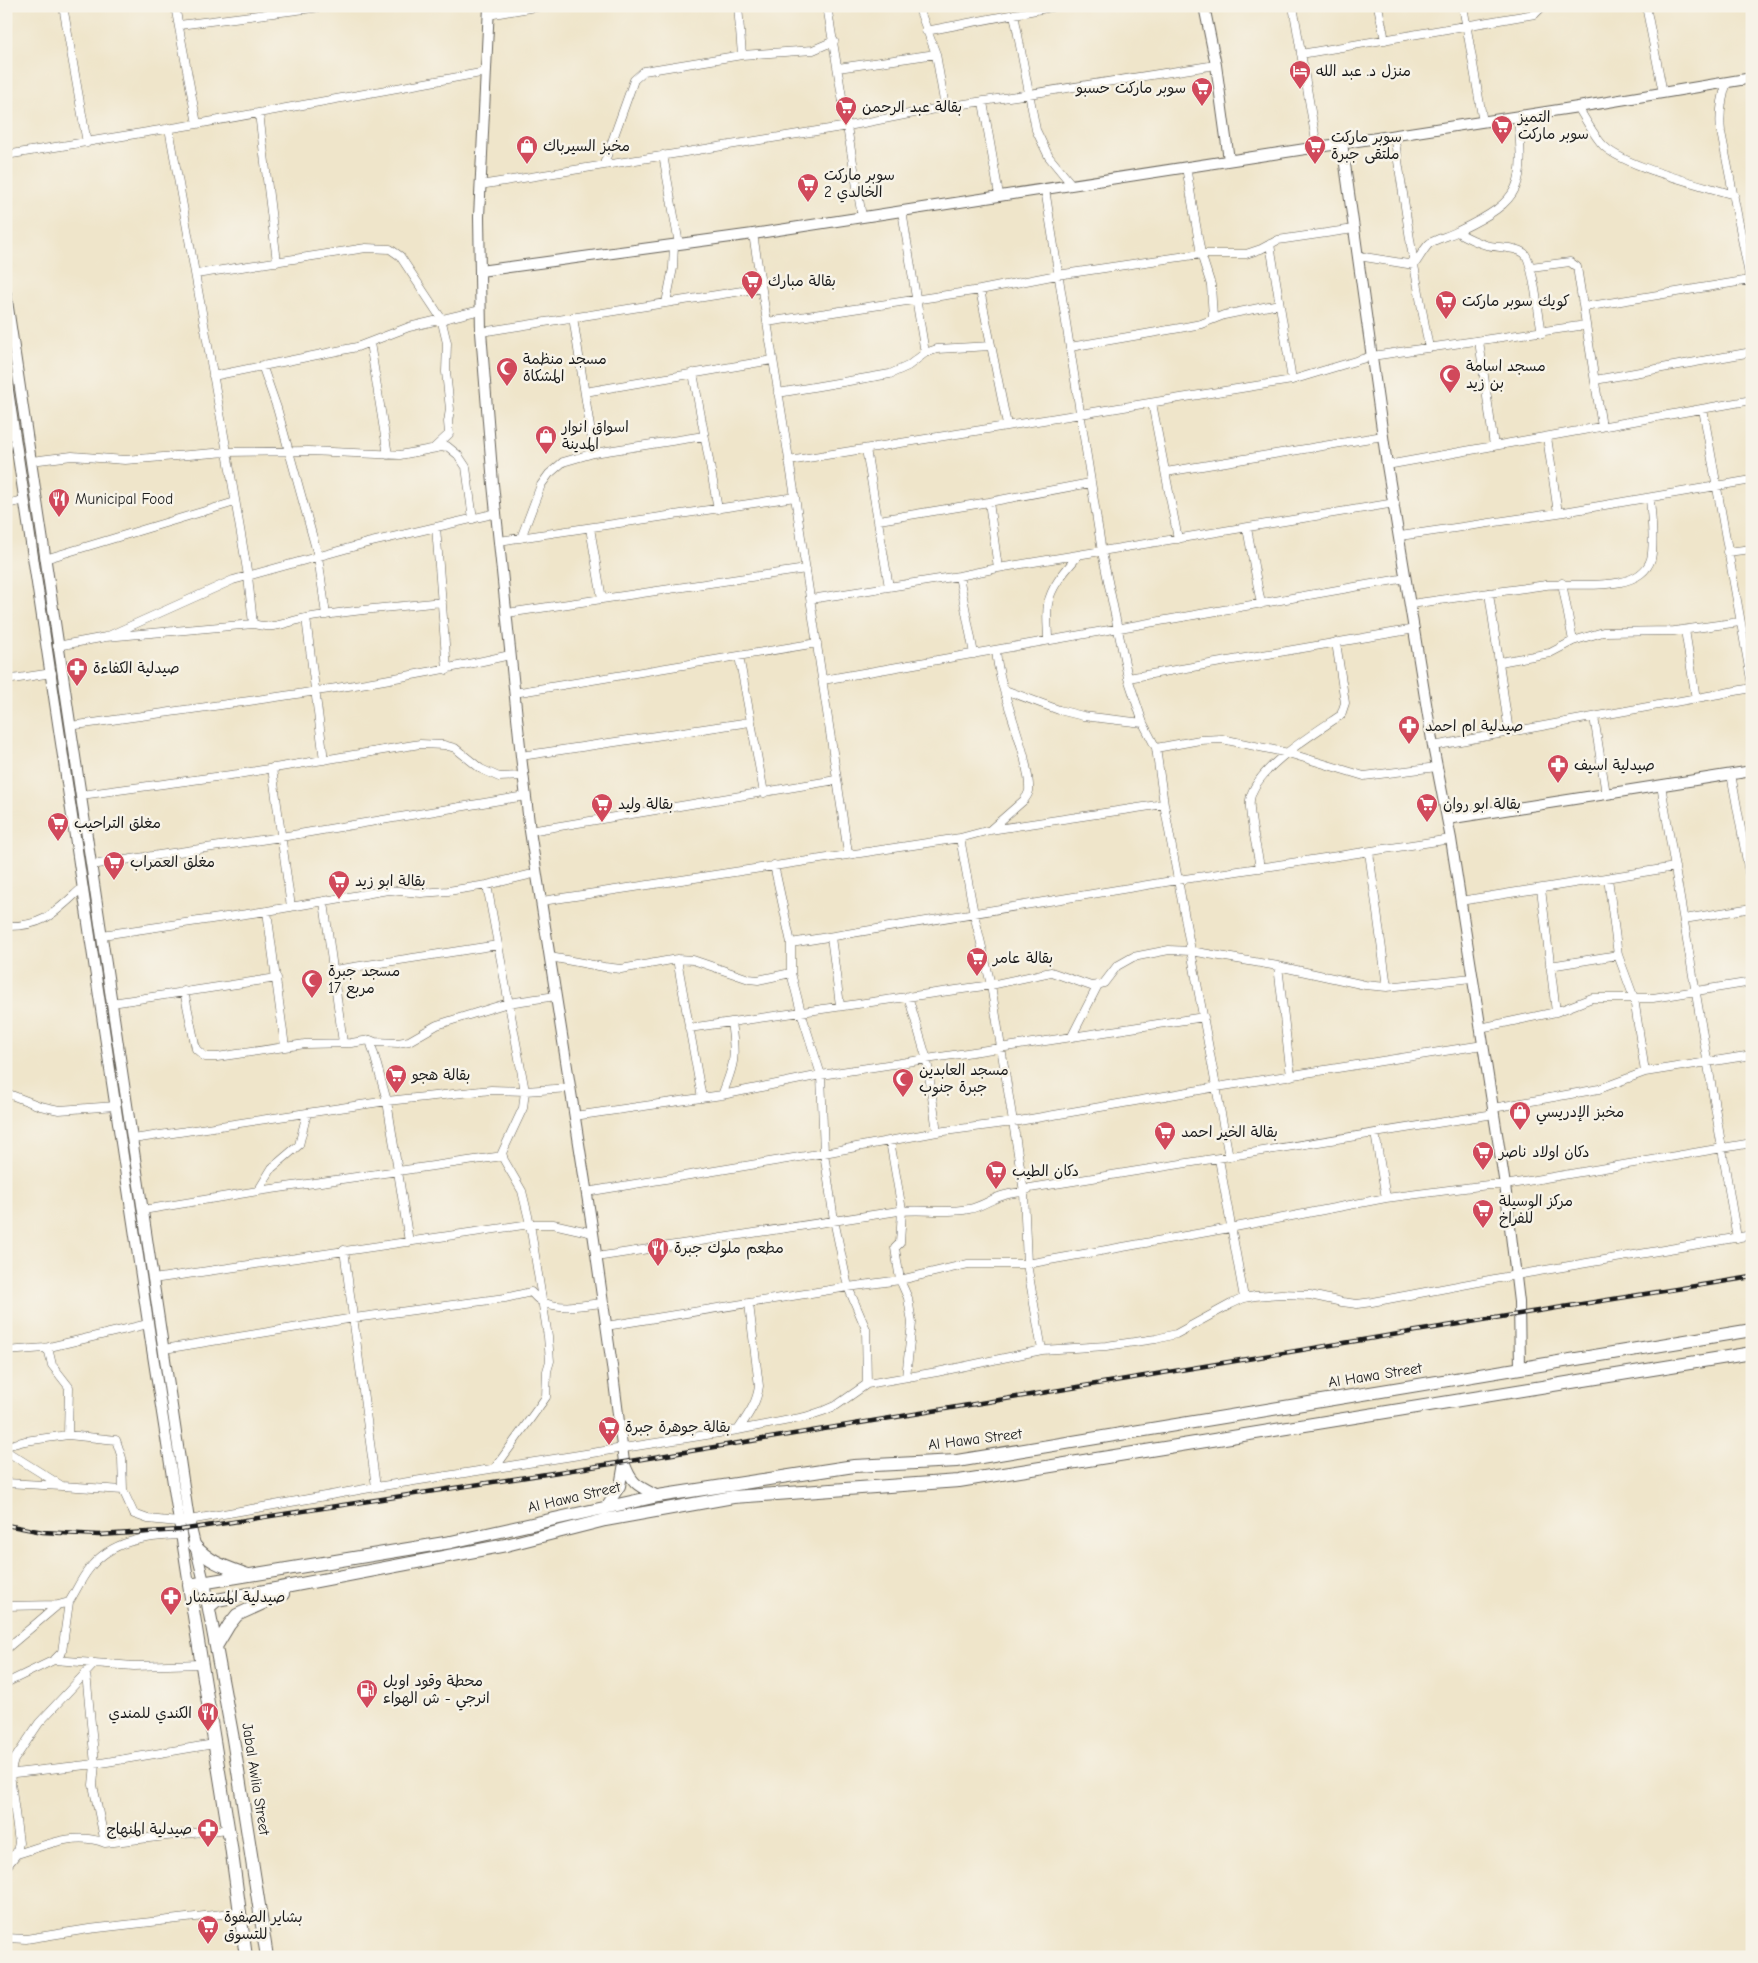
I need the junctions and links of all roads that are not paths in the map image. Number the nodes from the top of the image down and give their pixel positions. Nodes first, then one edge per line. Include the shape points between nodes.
1 (63, 6) edge
2 (175, 6) edge
3 (329, 6) edge
4 (541, 6) edge
5 (738, 6) edge
6 (828, 6) edge
7 (918, 6) edge
8 (1058, 6) edge
9 (1204, 6) edge
10 (1293, 6) edge
11 (1378, 6) edge
12 (1463, 6) edge
13 (1543, 6) edge
14 (1646, 6) edge
15 (488, 11) edge
16 (1014, 14) junction
17 (179, 25) junction
18 (1466, 26) junction
19 (926, 31) junction
20 (1385, 40) junction
21 (834, 41) junction
22 (936, 54) junction
23 (1301, 54) junction
24 (742, 55) junction
25 (1216, 65) junction
26 (838, 68) junction
27 (486, 72) junction
28 (1752, 78) edge
29 (1727, 82) junction
30 (1663, 93) junction
31 (1028, 95) junction
32 (983, 102) junction
33 (1578, 107) junction
34 (945, 108) junction
35 (259, 113) junction
36 (1518, 116) junction
37 (1483, 122) junction
38 (197, 124) junction
39 (848, 126) junction
40 (169, 128) junction
41 (1394, 135) junction
42 (87, 143) junction
43 (1342, 143) junction
44 (1317, 147) junction
45 (6, 155) edge
46 (663, 155) junction
47 (1229, 160) junction
48 (604, 164) junction
49 (1186, 167) junction
50 (480, 184) junction
51 (1072, 185) junction
52 (1045, 189) junction
53 (999, 195) junction
54 (1734, 195) junction
55 (902, 210) junction
56 (862, 217) junction
57 (1354, 229) junction
58 (1457, 232) junction
59 (753, 234) junction
60 (677, 244) junction
61 (1270, 244) junction
62 (1201, 254) junction
63 (1358, 256) junction
64 (277, 262) junction
65 (1414, 265) junction
66 (1531, 267) junction
67 (480, 271) junction
68 (196, 274) junction
69 (1058, 275) junction
70 (1750, 280) junction
71 (761, 288) junction
72 (980, 290) junction
73 (1752, 290) edge
74 (6, 294) edge
75 (916, 300) junction
76 (666, 303) junction
77 (1279, 304) junction
78 (1584, 308) junction
79 (481, 310) junction
80 (573, 317) junction
81 (441, 318) junction
82 (1213, 318) junction
83 (767, 322) junction
84 (1586, 325) junction
85 (482, 332) junction
86 (1542, 333) junction
87 (1479, 341) junction
88 (370, 343) junction
89 (991, 346) junction
90 (1070, 347) junction
91 (1429, 348) junction
92 (1752, 352) edge
93 (925, 353) junction
94 (1372, 356) junction
95 (772, 360) junction
96 (262, 365) junction
97 (693, 373) junction
98 (213, 376) junction
99 (6, 377) edge
100 (1292, 380) junction
101 (1595, 380) junction
102 (585, 392) junction
103 (778, 393) junction
104 (1752, 400) edge
105 (1152, 403) junction
106 (1703, 409) junction
107 (1080, 414) junction
108 (1007, 425) junction
109 (1602, 427) junction
110 (704, 436) junction
111 (1383, 436) junction
112 (1547, 437) junction
113 (11, 438) edge
114 (1494, 446) junction
115 (433, 449) junction
116 (866, 449) junction
117 (228, 452) junction
118 (289, 452) junction
119 (594, 453) junction
120 (388, 454) junction
121 (31, 461) junction
122 (789, 461) junction
123 (1387, 465) junction
124 (1166, 472) junction
125 (1752, 480) edge
126 (1090, 483) junction
127 (1716, 486) junction
128 (795, 497) junction
129 (1650, 498) junction
130 (25, 500) junction
131 (236, 502) junction
132 (989, 502) junction
133 (1395, 503) junction
134 (6, 504) edge
135 (718, 509) junction
136 (497, 513) junction
137 (1558, 513) junction
138 (473, 519) junction
139 (879, 520) junction
140 (436, 527) junction
141 (590, 528) junction
142 (1247, 528) junction
143 (1400, 536) junction
144 (521, 538) junction
145 (1178, 539) junction
146 (500, 541) junction
147 (1752, 549) edge
148 (1102, 552) junction
149 (1727, 552) junction
150 (318, 556) junction
151 (1077, 556) junction
152 (45, 559) junction
153 (998, 568) junction
154 (806, 569) junction
155 (248, 576) junction
156 (959, 576) junction
157 (1406, 578) junction
158 (1562, 583) junction
159 (889, 587) junction
160 (1489, 593) junction
161 (602, 599) junction
162 (811, 599) junction
163 (442, 602) junction
164 (1261, 604) junction
165 (1411, 604) junction
166 (507, 613) junction
167 (326, 616) junction
168 (306, 618) junction
169 (1740, 622) junction
170 (254, 624) junction
171 (1117, 628) junction
172 (1414, 629) junction
173 (1685, 630) junction
174 (106, 637) junction
175 (1048, 640) junction
176 (1573, 641) junction
177 (1336, 642) junction
178 (817, 643) junction
179 (58, 646) junction
180 (996, 650) junction
181 (974, 654) junction
182 (510, 655) junction
183 (739, 656) junction
184 (1500, 662) junction
185 (447, 670) junction
186 (52, 673) junction
187 (1128, 678) junction
188 (6, 680) edge
189 (823, 680) junction
190 (1752, 687) edge
191 (1005, 690) junction
192 (316, 692) junction
193 (514, 693) junction
194 (1696, 699) junction
195 (1594, 717) junction
196 (750, 722) junction
197 (1143, 723) junction
198 (70, 726) junction
199 (1509, 732) junction
200 (1434, 746) junction
201 (1156, 748) junction
202 (1288, 753) junction
203 (521, 756) junction
204 (324, 760) junction
205 (1437, 767) junction
206 (272, 768) junction
207 (1752, 771) edge
208 (1731, 774) junction
209 (523, 776) junction
210 (836, 780) junction
211 (1662, 785) junction
212 (764, 793) junction
213 (1606, 794) junction
214 (81, 795) junction
215 (525, 796) junction
216 (1164, 804) junction
217 (1447, 819) junction
218 (990, 830) junction
219 (530, 831) junction
220 (281, 837) junction
221 (960, 838) junction
222 (1451, 839) junction
223 (1369, 852) junction
224 (848, 853) junction
225 (91, 865) junction
226 (774, 865) junction
227 (1674, 867) junction
228 (1260, 868) junction
229 (537, 873) junction
230 (1608, 878) junction
231 (1178, 880) junction
232 (487, 886) junction
233 (83, 887) junction
234 (1541, 889) junction
235 (1752, 889) edge
236 (542, 901) junction
237 (1460, 901) junction
238 (324, 902) junction
239 (291, 907) junction
240 (1752, 908) edge
241 (267, 911) junction
242 (974, 914) junction
243 (1684, 919) junction
244 (6, 926) edge
245 (102, 934) junction
246 (831, 937) junction
247 (791, 943) junction
248 (498, 945) junction
249 (1191, 951) junction
250 (1618, 955) junction
251 (550, 957) junction
252 (678, 959) junction
253 (1278, 966) junction
254 (1550, 966) junction
255 (334, 970) junction
256 (791, 973) junction
257 (277, 978) junction
258 (1472, 978) junction
259 (1752, 982) edge
260 (991, 984) junction
261 (1098, 985) junction
262 (1387, 986) junction
263 (184, 991) junction
264 (1696, 992) junction
265 (556, 996) junction
266 (908, 996) junction
267 (1634, 998) junction
268 (112, 1003) junction
269 (508, 1003) junction
270 (840, 1005) junction
271 (800, 1012) junction
272 (1556, 1012) junction
273 (1204, 1017) junction
274 (731, 1022) junction
275 (689, 1028) junction
276 (1480, 1028) junction
277 (1072, 1036) junction
278 (370, 1040) junction
279 (343, 1043) junction
280 (1483, 1045) junction
281 (285, 1047) junction
282 (1000, 1048) junction
283 (1752, 1055) edge
284 (927, 1060) junction
285 (1707, 1062) junction
286 (1645, 1072) junction
287 (821, 1075) junction
288 (1291, 1076) junction
289 (1217, 1087) junction
290 (570, 1088) junction
291 (525, 1091) junction
292 (6, 1093) edge
293 (722, 1095) junction
294 (702, 1098) junction
295 (387, 1101) junction
296 (116, 1106) junction
297 (1493, 1111) junction
298 (307, 1113) junction
299 (574, 1116) junction
300 (1013, 1122) junction
301 (937, 1132) junction
302 (1375, 1133) junction
303 (133, 1139) junction
304 (890, 1140) junction
305 (1752, 1143) edge
306 (1722, 1147) junction
307 (824, 1153) junction
308 (503, 1156) junction
309 (1229, 1156) junction
310 (1219, 1158) junction
311 (398, 1171) junction
312 (1505, 1185) junction
313 (258, 1190) junction
314 (586, 1192) junction
315 (1024, 1192) junction
316 (1386, 1198) junction
317 (144, 1210) junction
318 (902, 1210) junction
319 (834, 1220) junction
320 (530, 1224) junction
321 (1230, 1228) junction
322 (593, 1233) junction
323 (1752, 1236) edge
324 (1737, 1238) junction
325 (409, 1242) junction
326 (344, 1250) junction
327 (596, 1257) junction
328 (1027, 1264) junction
329 (1516, 1275) junction
330 (153, 1279) junction
331 (900, 1280) junction
332 (848, 1286) junction
333 (1244, 1298) junction
334 (542, 1302) junction
335 (602, 1303) junction
336 (749, 1304) junction
337 (354, 1318) junction
338 (148, 1324) junction
339 (606, 1326) junction
340 (1752, 1330) edge
341 (46, 1348) junction
342 (164, 1349) junction
343 (1042, 1350) junction
344 (6, 1351) edge
345 (1752, 1353) edge
346 (1520, 1368) junction
347 (906, 1377) junction
348 (867, 1384) junction
349 (738, 1430) junction
350 (68, 1436) junction
351 (6, 1446) edge
352 (623, 1448) junction
353 (6, 1451) edge
354 (624, 1462) junction
355 (495, 1468) junction
356 (6, 1483) edge
357 (62, 1486) junction
358 (376, 1487) junction
359 (123, 1490) junction
360 (658, 1496) junction
361 (607, 1506) junction
362 (189, 1520) junction
363 (178, 1522) junction
364 (180, 1535) junction
365 (194, 1545) junction
366 (248, 1575) junction
367 (204, 1582) junction
368 (189, 1585) junction
369 (304, 1585) junction
370 (69, 1602) junction
371 (58, 1605) junction
372 (6, 1606) edge
373 (210, 1607) junction
374 (193, 1609) junction
375 (217, 1645) junction
376 (6, 1649) edge
377 (54, 1660) junction
378 (95, 1663) junction
379 (202, 1664) junction
380 (86, 1673) junction
381 (6, 1683) edge
382 (214, 1744) junction
383 (95, 1764) junction
384 (8, 1774) edge
385 (228, 1829) junction
386 (105, 1844) junction
387 (16, 1855) junction
388 (6, 1857) edge
389 (6, 1867) edge
390 (240, 1912) junction
391 (6, 1938) edge
392 (246, 1957) edge
393 (266, 1957) edge

1 - 42 street
2 - 17 street
3 - 17 street
4 - 15 street
5 - 24 street
6 - 21 street
7 - 19 street
8 - 16 street
9 - 25 street
10 - 23 street
11 - 20 street
12 - 18 street
13 - 18 street via 1535,14
14 - 30 street
15 - 27 street
16 - 19 street
16 - 31 street
17 - 38 street
18 - 20 street
18 - 37 street
19 - 22 street
20 - 23 street
21 - 24 street via 814,50
21 - 26 street
22 - 26 street
22 - 34 street
23 - 44 street
24 - 48 street via 644,71 638,75
25 - 31 street
25 - 47 street
26 - 39 street
27 - 35 street
27 - 50 street
28 - 29 street
29 - 30 street
29 - 54 street via 1719,117
30 - 33 street
31 - 32 street
31 - 51 street via 1039,139
32 - 34 street
32 - 53 street
33 - 36 street
33 - 54 street via 1601,144 1623,159
34 - 39 street
35 - 38 street
35 - 64 street
36 - 37 street
36 - 58 street via 1521,167 1515,192 1506,204
37 - 41 street
38 - 40 street
39 - 46 street
39 - 56 street
40 - 42 street
40 - 68 street
41 - 43 street
41 - 65 street
42 - 45 street
43 - 44 street
43 - 57 street
44 - 47 street
46 - 48 street
46 - 60 street
47 - 49 street
48 - 50 street
49 - 51 street
49 - 62 street
50 - 67 street
51 - 52 street
52 - 53 street
52 - 69 street
53 - 55 street
54 - 70 street
55 - 56 street
55 - 75 street
56 - 59 street
57 - 61 street
57 - 63 street
58 - 65 street via 1429,244
58 - 66 street via 1485,245 1523,252
59 - 60 street
59 - 71 street
60 - 67 street
60 - 76 street
61 - 62 street via 1246,254
61 - 77 street
62 - 69 street
62 - 82 street via 1211,284
63 - 65 street
63 - 94 street
64 - 68 street
64 - 81 street via 366,248 390,249 400,256
65 - 91 street
66 - 78 street via 1574,264
66 - 86 street
67 - 79 street
68 - 98 street
69 - 72 street
69 - 90 street
70 - 73 street
70 - 78 street
71 - 76 street
71 - 83 street
72 - 75 street
72 - 89 street
74 - 121 street
75 - 83 street
75 - 93 street
76 - 80 street
77 - 82 street
77 - 100 street
78 - 84 street
79 - 81 street
79 - 85 street
80 - 85 street
80 - 102 street
81 - 88 street
81 - 115 street via 448,351 449,434
82 - 90 street via 1201,324
83 - 95 street
84 - 86 street
84 - 101 street
85 - 136 street
86 - 87 street
87 - 91 street
87 - 114 street
88 - 96 street
88 - 120 street
89 - 93 street
89 - 108 street
90 - 107 street
91 - 94 street
92 - 101 street
93 - 103 street via 890,374
94 - 100 street
94 - 111 street
95 - 97 street
95 - 103 street
96 - 98 street
96 - 118 street
97 - 102 street
97 - 110 street
98 - 117 street
99 - 113 street
100 - 105 street
101 - 109 street
102 - 119 street
103 - 122 street
104 - 106 street
105 - 107 street
105 - 124 street
106 - 109 street
106 - 127 street
107 - 108 street
107 - 126 street
108 - 116 street
109 - 112 street
110 - 119 street
110 - 135 street
111 - 123 street
111 - 124 street
112 - 114 street
112 - 137 street
113 - 130 street
114 - 123 street
115 - 120 street
115 - 138 street via 447,446 466,467
116 - 122 street
116 - 139 street
117 - 118 street
117 - 121 street via 125,460 72,456
117 - 131 street
118 - 120 street
118 - 150 street
119 - 144 street via 563,462 548,474
121 - 152 street
122 - 128 street
123 - 133 street
124 - 145 street
125 - 127 street
126 - 132 street
126 - 148 street
127 - 129 street
127 - 149 street
128 - 135 street
128 - 154 street
129 - 137 street
129 - 158 street via 1652,551 1646,568 1635,577 1616,584
130 - 134 street
130 - 186 street
131 - 152 street
131 - 155 street
132 - 139 street
132 - 153 street
133 - 142 street
133 - 143 street
135 - 141 street
136 - 138 street
136 - 146 street
137 - 143 street
138 - 140 street
139 - 159 street
140 - 150 street
140 - 163 street
141 - 144 street
141 - 161 street
142 - 145 street
142 - 164 street
143 - 157 street
144 - 146 street
145 - 148 street
146 - 166 street
147 - 149 street
148 - 151 street
148 - 171 street
149 - 169 street
150 - 155 street
150 - 167 street
151 - 153 street
151 - 175 street via 1050,597
152 - 179 street
153 - 156 street
154 - 161 street
154 - 162 street
155 - 170 street
155 - 174 street via 218,585
156 - 159 street
156 - 181 street
157 - 164 street
157 - 165 street
158 - 160 street
158 - 176 street
159 - 162 street
160 - 165 street
160 - 184 street
161 - 166 street
162 - 178 street
163 - 167 street
163 - 185 street
164 - 171 street
165 - 172 street
166 - 182 street
167 - 168 street
168 - 170 street via 276,627
168 - 192 street
169 - 173 street
169 - 190 street
170 - 174 street
171 - 175 street
171 - 187 street
172 - 177 street
172 - 200 street
173 - 176 street via 1603,632
173 - 194 street
174 - 179 street
175 - 180 street
176 - 184 street via 1550,653
177 - 187 street
177 - 202 street via 1344,710
178 - 183 street
178 - 189 street
179 - 198 street
180 - 181 street
180 - 191 street
181 - 189 street
182 - 185 street
182 - 193 street
183 - 193 street
183 - 196 street
184 - 199 street
185 - 192 street
186 - 188 street
186 - 233 street
187 - 197 street
189 - 210 street
190 - 194 street
191 - 197 street via 1083,716
191 - 218 street via 1027,768 1029,791
192 - 198 street
192 - 204 street
193 - 203 street
194 - 195 street
195 - 199 street
195 - 213 street
196 - 203 street
196 - 212 street
197 - 201 street
198 - 214 street
199 - 200 street
200 - 205 street
201 - 202 street via 1222,739
201 - 216 street
202 - 205 street via 1364,776
202 - 228 street via 1262,775 1250,801
203 - 209 street
204 - 206 street
204 - 209 street via 438,744 455,748 491,775 506,778
205 - 217 street
206 - 214 street
206 - 220 street
207 - 208 street
208 - 211 street
208 - 235 street
209 - 215 street
210 - 212 street
210 - 224 street
211 - 213 street
211 - 227 street
212 - 219 street
213 - 217 street
214 - 225 street
215 - 219 street
215 - 220 street
216 - 218 street
216 - 231 street
217 - 222 street
218 - 221 street
219 - 229 street
220 - 225 street
220 - 239 street
221 - 224 street
221 - 242 street
222 - 223 street
222 - 237 street
223 - 228 street
223 - 262 street
224 - 226 street
225 - 245 street
226 - 236 street
226 - 247 street
227 - 230 street
227 - 243 street
228 - 231 street
229 - 232 street
229 - 236 street
230 - 234 street
230 - 250 street
231 - 242 street
231 - 249 street
232 - 238 street via 432,893 388,890
232 - 248 street
233 - 244 street via 49,917 20,926
233 - 296 street
234 - 237 street
234 - 254 street
236 - 251 street
237 - 258 street
238 - 239 street
238 - 255 street
239 - 241 street
240 - 243 street
241 - 245 street
241 - 257 street
242 - 246 street
242 - 260 street
243 - 264 street
245 - 268 street
246 - 247 street
246 - 270 street
247 - 256 street
248 - 255 street
248 - 269 street
249 - 253 street
249 - 261 street via 1169,950 1133,957 1117,966
249 - 273 street
250 - 254 street
250 - 267 street
251 - 252 street via 621,969
251 - 265 street
252 - 256 street via 693,960 749,979 766,980
252 - 275 street
253 - 262 street via 1343,981
253 - 288 street
254 - 272 street
255 - 279 street
256 - 271 street
257 - 263 street
257 - 281 street
258 - 262 street
258 - 276 street
259 - 264 street
260 - 261 street via 1052,972 1091,986
260 - 266 street
260 - 282 street
261 - 277 street
263 - 268 street
263 - 281 street via 196,1049 205,1057
264 - 267 street
264 - 285 street
265 - 269 street
265 - 290 street
266 - 270 street
266 - 284 street
267 - 272 street via 1592,998
267 - 286 street
268 - 303 street
269 - 278 street via 437,1025 409,1041 386,1043
269 - 291 street
270 - 271 street
271 - 274 street
271 - 287 street
272 - 276 street
273 - 277 street
273 - 289 street
274 - 275 street
274 - 293 street via 735,1058
275 - 294 street
276 - 280 street
277 - 282 street
278 - 279 street
278 - 295 street
279 - 281 street
280 - 288 street
280 - 297 street
282 - 284 street
282 - 300 street
283 - 285 street
284 - 287 street
284 - 301 street
285 - 286 street
285 - 306 street
286 - 297 street via 1598,1088
287 - 293 street
287 - 307 street
288 - 289 street
289 - 300 street
289 - 309 street
290 - 291 street
290 - 299 street
291 - 295 street via 491,1090
291 - 308 street via 523,1108 503,1148
292 - 296 street via 59,1110
293 - 294 street
294 - 299 street
295 - 298 street
295 - 311 street
296 - 338 street
297 - 302 street
297 - 312 street
298 - 303 street
298 - 313 street via 299,1145 272,1168
299 - 314 street
300 - 301 street
300 - 315 street
301 - 304 street
302 - 309 street
302 - 316 street
303 - 317 street
304 - 307 street
304 - 318 street
305 - 306 street
306 - 312 street
306 - 324 street
307 - 314 street
307 - 319 street
308 - 311 street
308 - 320 street via 522,1191
309 - 310 street
310 - 315 street via 1030,1188
310 - 321 street
311 - 313 street
311 - 325 street
312 - 316 street
312 - 329 street
313 - 317 street
314 - 322 street
315 - 318 street via 1005,1195 970,1209 942,1212
315 - 328 street
316 - 321 street
317 - 330 street
318 - 319 street
318 - 331 street via 900,1243 895,1248
319 - 327 street
319 - 332 street
320 - 322 street via 554,1224
320 - 325 street
320 - 334 street
321 - 328 street
321 - 333 street
322 - 327 street
323 - 324 street
324 - 329 street
325 - 326 street
326 - 330 street
326 - 337 street
327 - 335 street
328 - 331 street via 968,1264
328 - 343 street
329 - 333 street via 1357,1304 1310,1295
329 - 346 street
330 - 342 street
331 - 332 street
331 - 347 street via 908,1298 912,1323
332 - 336 street
332 - 348 street via 866,1329
333 - 343 street via 1176,1334 1106,1346
334 - 335 street via 571,1306
334 - 337 street via 531,1292
334 - 355 street via 550,1349 546,1397
335 - 339 street
336 - 339 street
336 - 349 street via 759,1386 754,1406
337 - 342 street
337 - 358 street
338 - 341 street
338 - 363 street
339 - 352 street
340 - 346 highway, Al Hawa Street
341 - 344 street
341 - 350 street via 52,1365 69,1387
342 - 362 street
343 - 347 street
345 - 369 highway, Al Hawa Street via 959,1481 733,1497 605,1520 506,1545
346 - 360 highway, Al Hawa Street via 957,1461 854,1466
347 - 348 street
348 - 349 street via 823,1412
349 - 352 street
350 - 351 street
350 - 359 street via 116,1440 122,1458
352 - 354 street
352 - 355 street
353 - 357 street
354 - 360 street via 634,1484
354 - 361 street via 620,1486
355 - 358 street
356 - 357 street
357 - 359 street
358 - 362 street
359 - 363 street via 134,1514
360 - 361 highway, Al Hawa Street
361 - 366 highway, Al Hawa Street via 451,1542
362 - 363 street
362 - 365 street
363 - 364 street
364 - 368 street
364 - 370 street via 151,1536 119,1545 104,1554 89,1569
365 - 366 highway via 215,1562
365 - 367 street
366 - 367 highway, Al Hawa Street
367 - 368 highway, Al Hawa Street
367 - 373 highway, Jabal Awlia Street
368 - 374 highway
369 - 373 highway, Al Hawa Street via 217,1600
369 - 375 highway via 236,1615
370 - 371 street
370 - 377 street via 62,1652
371 - 372 street
371 - 376 street
373 - 374 highway
373 - 375 highway, Jabal Awlia Street
374 - 379 highway
375 - 393 highway, Jabal Awlia Street
377 - 378 street
377 - 381 street
378 - 379 street via 161,1667
378 - 380 street
379 - 382 highway
380 - 383 street
380 - 384 street via 38,1723
382 - 383 street
382 - 385 highway
383 - 384 street
383 - 386 street via 94,1785
384 - 387 street via 20,1842
385 - 386 street
385 - 390 highway
386 - 387 street via 96,1840 74,1839
387 - 388 street
387 - 389 street
390 - 391 street via 26,1939
390 - 392 highway

